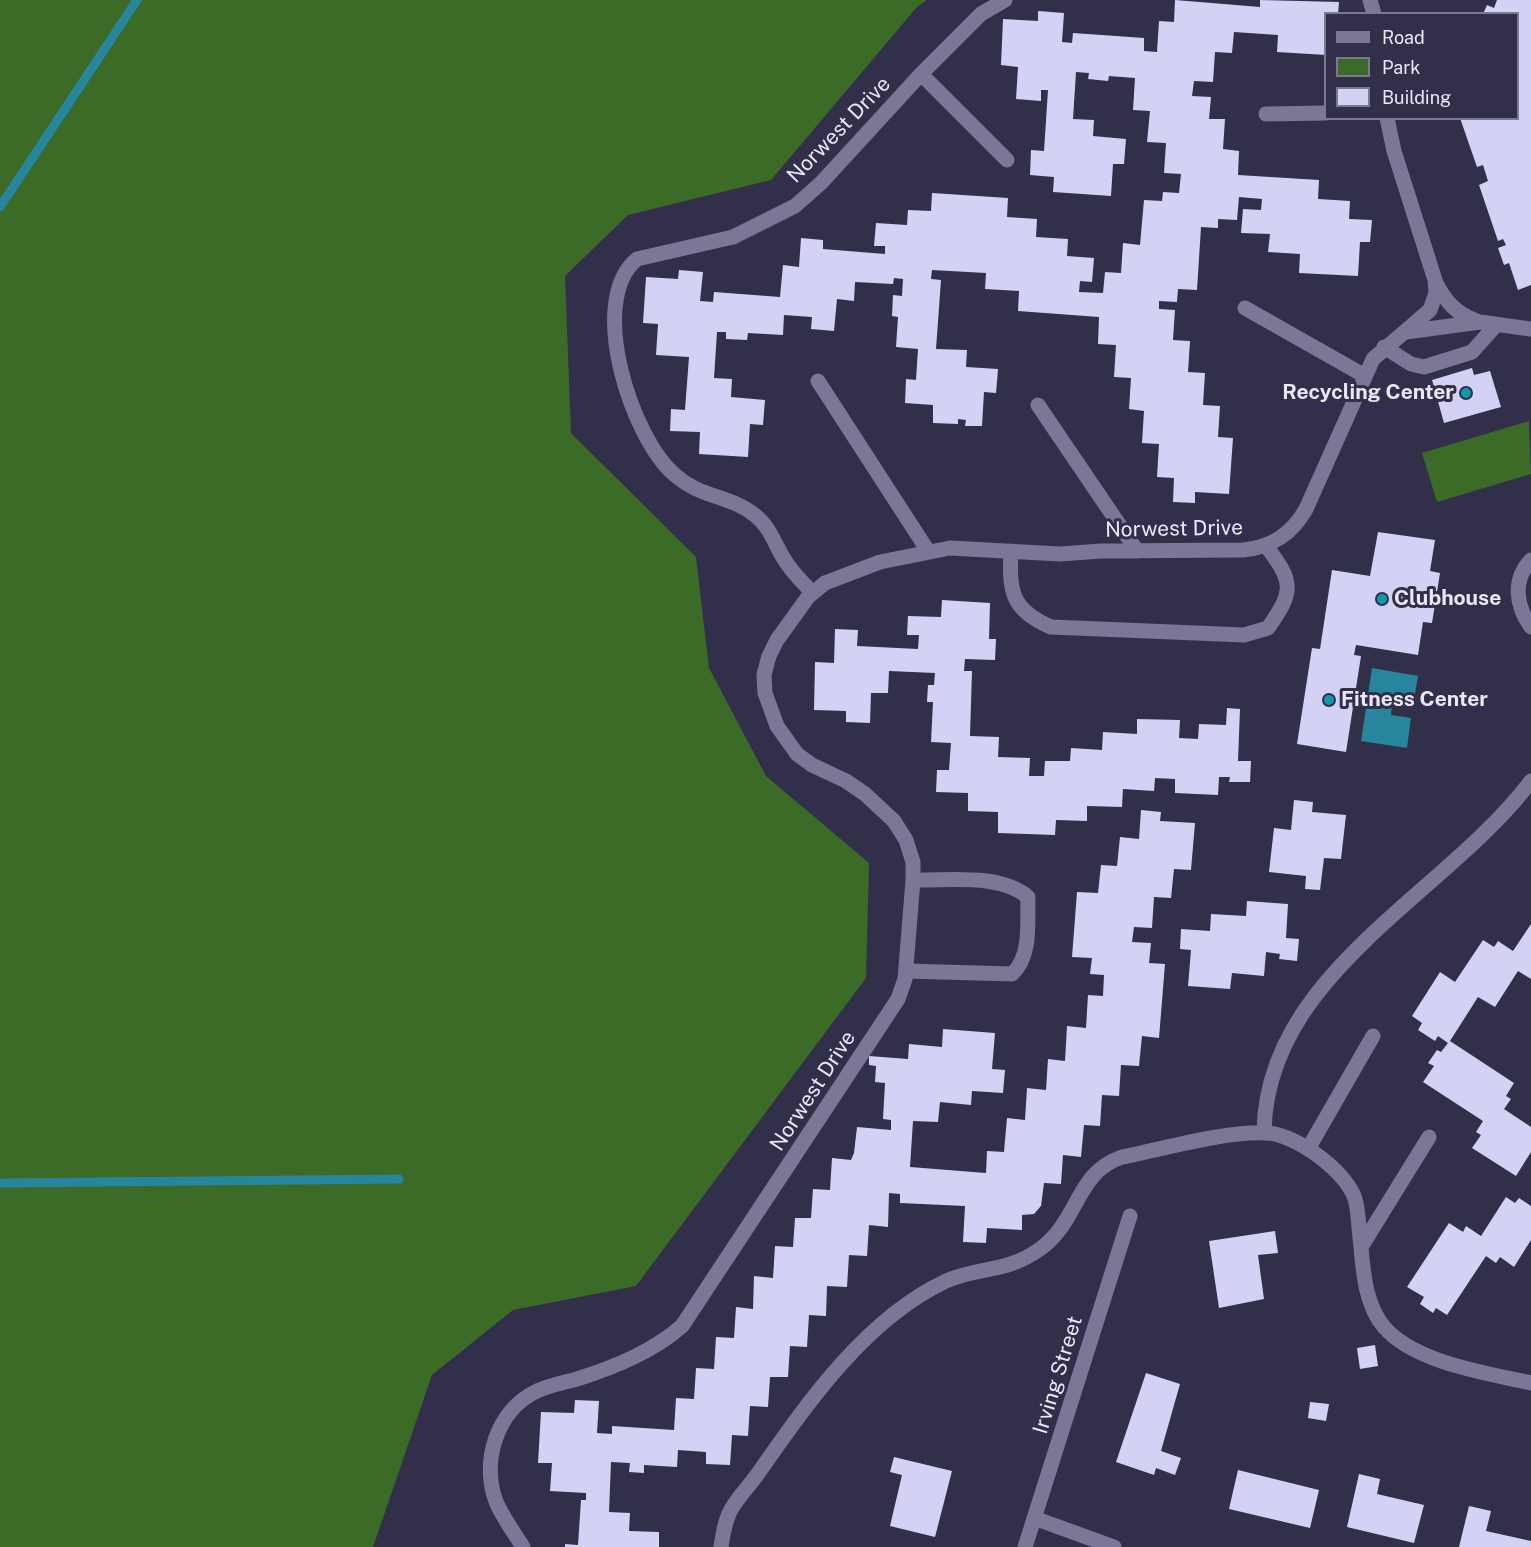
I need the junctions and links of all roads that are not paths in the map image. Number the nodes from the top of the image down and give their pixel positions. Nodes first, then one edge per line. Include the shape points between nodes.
1 (1005, 0) edge
2 (921, 74) junction
3 (1324, 113) edge
4 (1266, 114) dead end
5 (1387, 120) edge
6 (1007, 160) dead end
7 (1435, 280) junction
8 (1245, 308) dead end
9 (1480, 322) junction
10 (1496, 325) junction
11 (1531, 329) edge
12 (1397, 335) junction
13 (1384, 347) junction
14 (1365, 376) junction
15 (818, 381) dead end
16 (1038, 405) dead end
17 (1266, 546) junction
18 (928, 551) junction
19 (1011, 551) junction
20 (1137, 551) junction
21 (1531, 560) edge
22 (812, 592) junction
23 (1531, 627) edge
24 (1531, 781) edge
25 (914, 880) junction
26 (906, 971) junction
27 (1373, 1036) dead end
28 (1264, 1132) junction
29 (1429, 1137) dead end
30 (1308, 1149) junction
31 (1130, 1216) dead end
32 (1361, 1247) junction
33 (1531, 1383) edge
34 (1034, 1518) junction
35 (523, 1547) edge
36 (721, 1547) edge
37 (1024, 1547) edge
38 (1114, 1547) edge

1 - 2 street, Norwest Drive via 981,14
2 - 6 street
2 - 22 street, Norwest Drive via 795,206 733,237 637,259 629,266 618,289 615,316 622,370 635,416 651,447 687,485 733,502 757,517 770,531 787,564
3 - 4 street
5 - 7 street, Norwest Drive
7 - 9 street via 1449,304
7 - 12 street, Norwest Drive via 1436,292 1430,309
8 - 14 street
9 - 10 street
9 - 12 street
10 - 11 street
10 - 13 street via 1472,352 1424,367 1411,364
12 - 13 street, Norwest Drive
13 - 14 street, Norwest Drive
14 - 17 street, Norwest Drive via 1300,519 1281,538
15 - 18 street
16 - 20 street
17 - 19 street via 1289,584 1282,608 1268,628 1244,634 1051,627 1026,613 1015,600 1009,583
17 - 20 street, Norwest Drive via 1243,550
18 - 19 street, Norwest Drive via 976,547
18 - 22 street, Norwest Drive via 880,562 835,578
19 - 20 street, Norwest Drive
21 - 23 street via 1519,580 1517,596
22 - 25 street, Norwest Drive via 769,656 764,675 769,709 797,754 846,781 894,821 910,850
24 - 28 street via 1486,833 1320,987 1284,1044 1268,1091
25 - 26 street, Norwest Drive
25 - 26 street via 1000,882 1017,887 1028,897 1025,950 1022,965 1012,974
26 - 35 street, Norwest Drive via 898,999 682,1326 642,1353 535,1392 507,1416 491,1450 491,1484 497,1504
27 - 30 street
28 - 30 street
28 - 36 street via 1107,1162 1088,1182 1066,1224 1042,1248 1013,1265 947,1280 908,1304 853,1353 796,1416 731,1509
29 - 32 street
30 - 32 street via 1338,1174 1354,1197
31 - 34 street, Irving Street
32 - 33 street via 1370,1300 1385,1328 1443,1361
34 - 37 street, Irving Street
34 - 38 street

